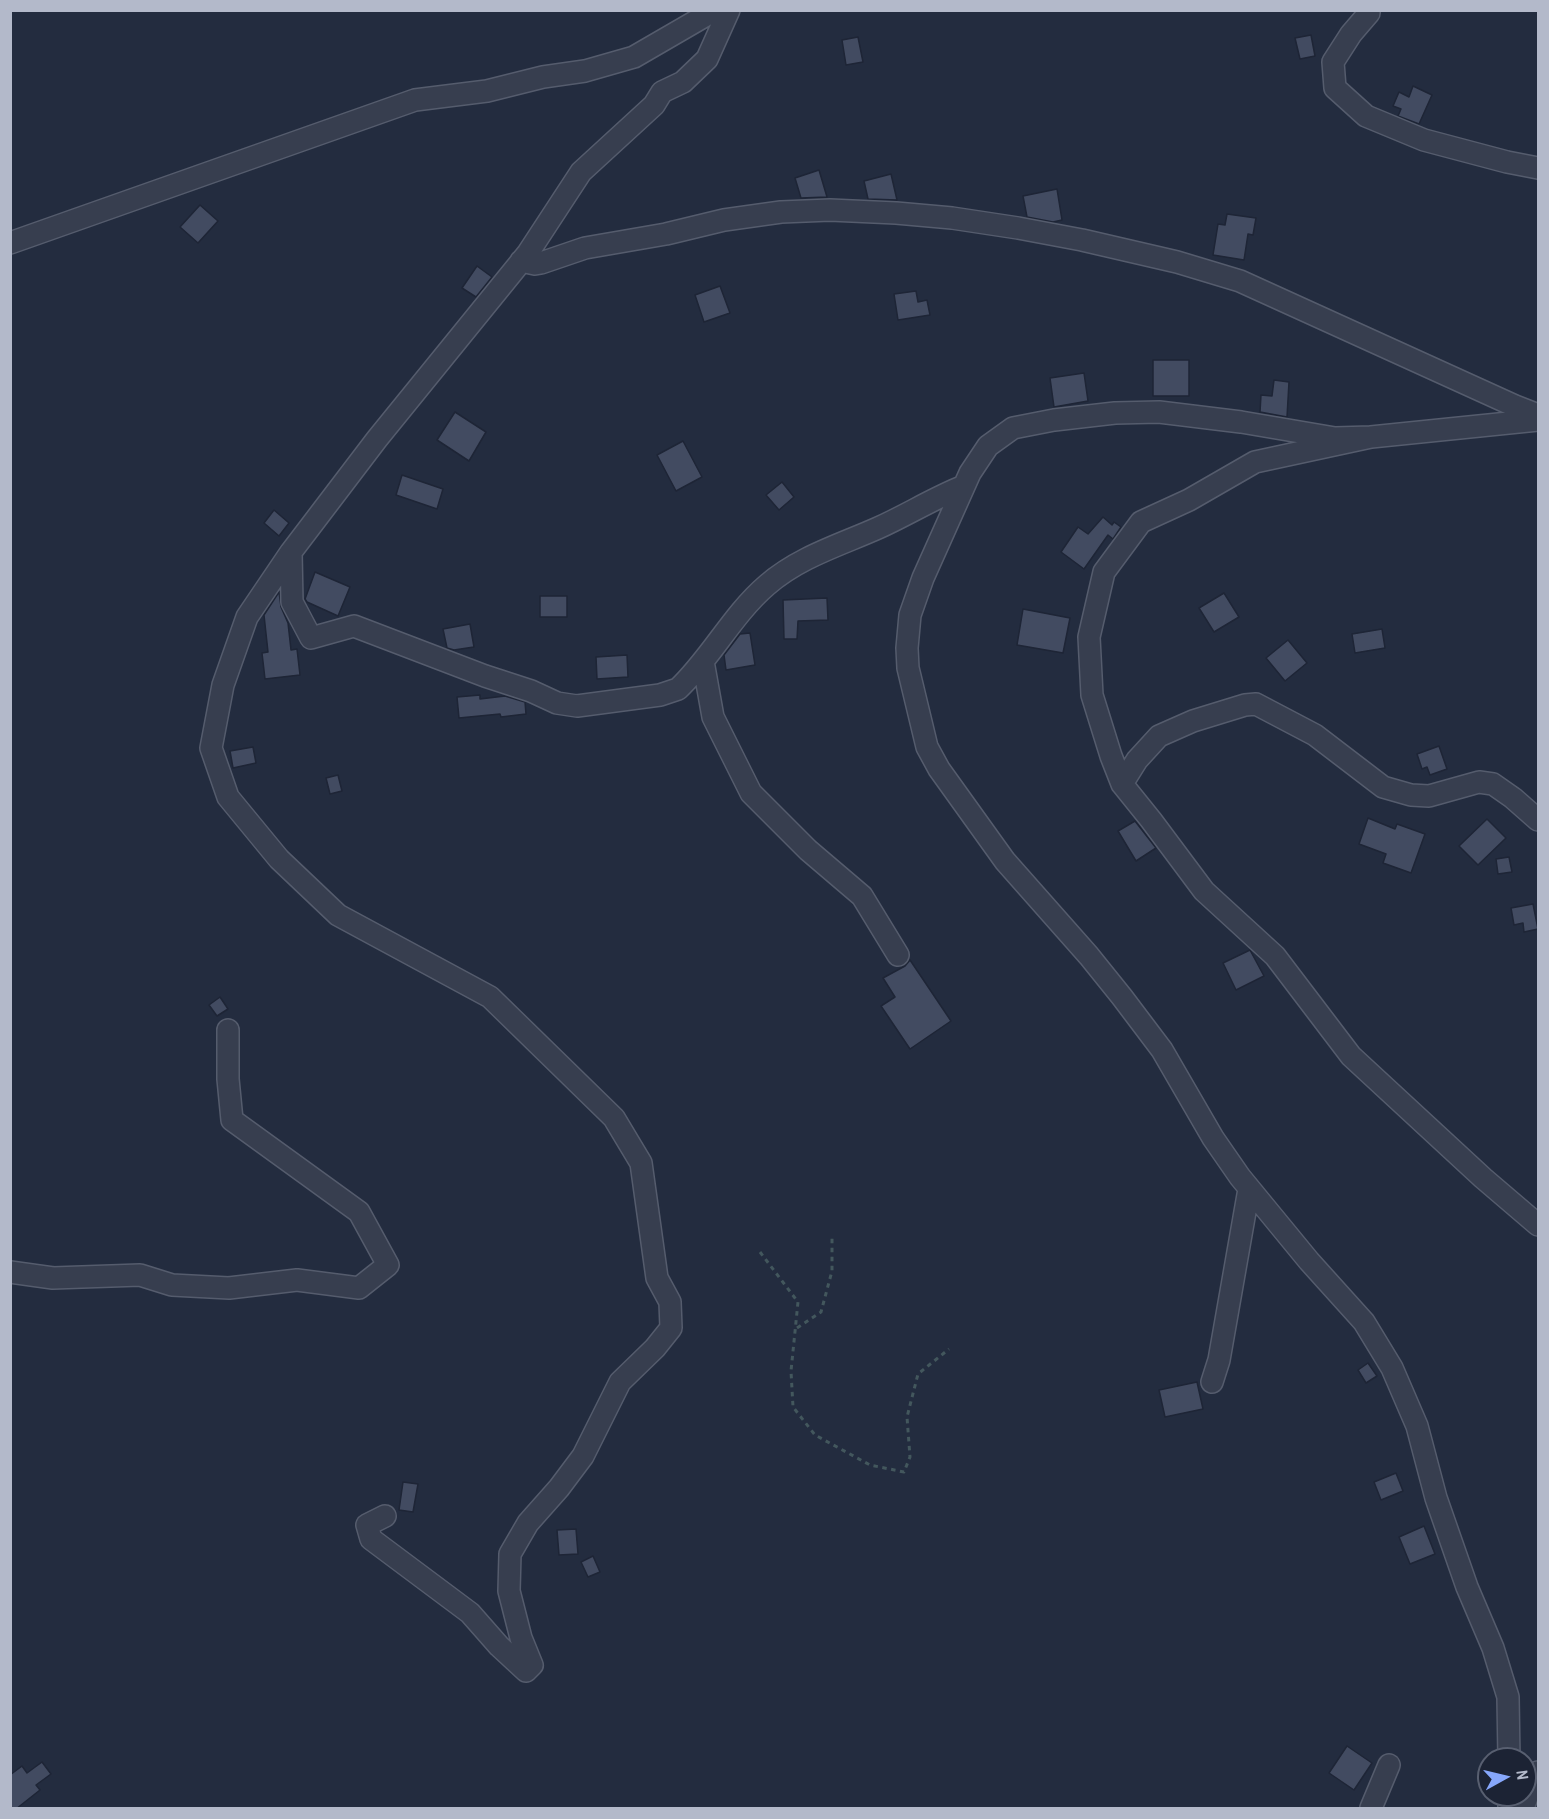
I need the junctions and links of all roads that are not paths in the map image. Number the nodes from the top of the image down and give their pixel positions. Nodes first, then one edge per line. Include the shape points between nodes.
1 (715, 10) edge
2 (729, 10) edge
3 (1368, 10) edge
4 (1539, 168) edge
5 (10, 243) edge
6 (521, 261) junction
7 (1539, 415) edge
8 (1539, 420) edge
9 (1371, 437) junction
10 (964, 486) junction
11 (291, 552) junction
12 (703, 661) junction
13 (1122, 784) junction
14 (1539, 820) edge
15 (898, 955) dead end
16 (228, 1030) dead end
17 (1249, 1189) junction
18 (1539, 1225) edge
19 (10, 1272) edge
20 (1212, 1382) dead end
21 (385, 1516) dead end
22 (1509, 1747) edge
23 (1389, 1765) dead end
24 (1539, 1772) edge
25 (1371, 1809) edge
26 (1523, 1809) edge

1 - 5 street via 634,57 487,91 415,100
2 - 6 street via 707,59 683,82 662,92 654,105 581,172
3 - 4 street via 1333,62 1335,88 1366,116 1424,140
6 - 7 street via 542,263 593,246 781,212 896,213 1018,228 1177,262 1240,281
6 - 11 street
8 - 9 street
9 - 10 street via 1324,437 1159,412 1054,420 1013,428 988,446
9 - 13 street via 1255,462 1141,522 1104,572 1089,638 1092,695
10 - 12 street via 785,570 753,599
10 - 17 street via 910,615 908,668 927,747 1005,861 1089,956 1162,1050 1213,1138
11 - 12 street via 292,602 310,638 354,626 557,703 577,706 678,689
11 - 21 street via 247,617 223,685 211,748 228,796 279,859 338,915 490,997 614,1118 641,1163 657,1278 670,1302 671,1328 620,1382 583,1456 528,1523 510,1554 509,1591 532,1665 526,1671 470,1613 371,1539 367,1525
12 - 15 street via 713,717 752,793 861,896
13 - 14 street via 1159,736 1193,721 1256,704 1315,735 1383,787 1429,796 1479,782 1493,784
13 - 18 street via 1204,891 1275,956 1351,1056
16 - 19 street via 232,1120 359,1212 388,1265 359,1288 297,1280 217,1287 172,1285 140,1275 53,1278
17 - 20 street
17 - 22 street via 1364,1322 1392,1368 1417,1426 1436,1498 1493,1648 1508,1697
23 - 25 street
24 - 26 street

